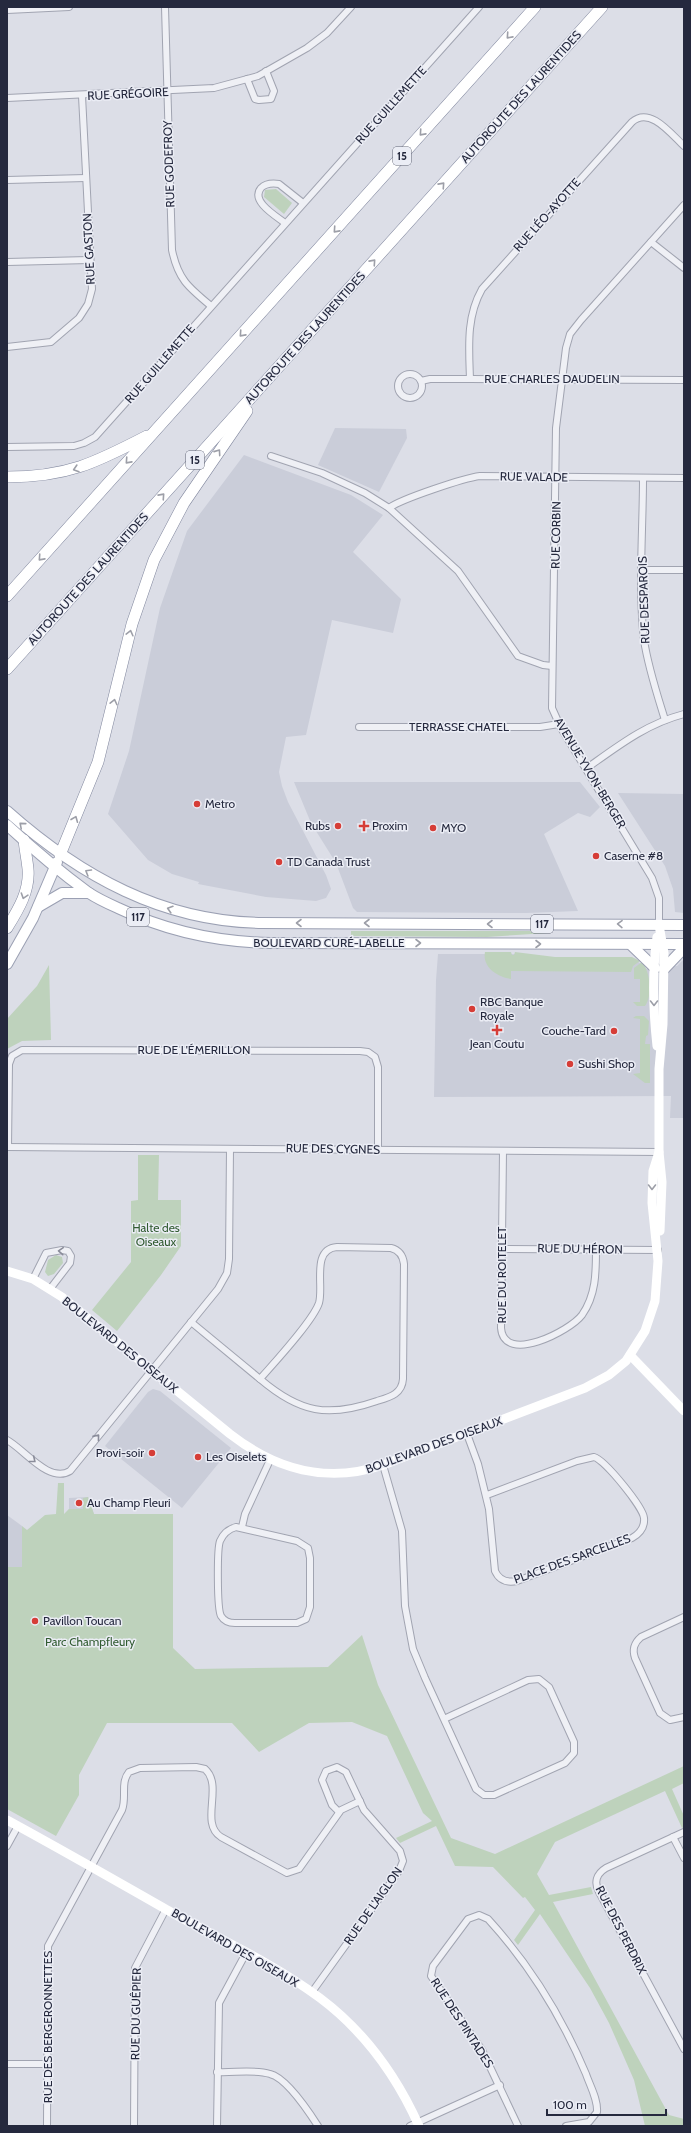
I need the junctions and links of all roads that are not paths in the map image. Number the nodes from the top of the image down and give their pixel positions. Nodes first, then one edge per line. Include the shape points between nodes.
1 (69, 7) edge
2 (165, 7) edge
3 (351, 7) edge
4 (479, 7) edge
5 (535, 7) edge
6 (602, 7) edge
7 (7, 10) edge
8 (266, 71) junction
9 (247, 79) junction
10 (167, 92) junction
11 (82, 96) junction
12 (7, 98) edge
13 (684, 146) edge
14 (86, 178) junction
15 (7, 180) edge
16 (303, 203) junction
17 (684, 205) edge
18 (285, 223) junction
19 (651, 242) junction
20 (89, 260) junction
21 (7, 262) edge
22 (684, 268) edge
23 (211, 306) junction
24 (7, 347) edge
25 (272, 374) junction
26 (470, 379) junction
27 (562, 379) junction
28 (684, 380) edge
29 (421, 381) dead end
30 (154, 432) junction
31 (7, 447) edge
32 (271, 456) dead end
33 (7, 477) edge
34 (556, 477) junction
35 (644, 478) junction
36 (684, 478) edge
37 (389, 508) junction
38 (642, 570) junction
39 (684, 570) edge
40 (7, 596) edge
41 (552, 666) junction
42 (7, 669) edge
43 (684, 714) edge
44 (665, 720) junction
45 (559, 724) junction
46 (359, 727) dead end
47 (587, 768) junction
48 (7, 811) edge
49 (7, 825) edge
50 (24, 840) junction
51 (60, 855) junction
52 (55, 867) junction
53 (90, 893) junction
54 (38, 907) junction
55 (684, 924) edge
56 (659, 925) junction
57 (7, 928) edge
58 (630, 944) junction
59 (659, 944) junction
60 (684, 944) edge
61 (684, 948) edge
62 (7, 964) edge
63 (659, 968) junction
64 (7, 1147) edge
65 (230, 1149) junction
66 (378, 1150) junction
67 (503, 1151) junction
68 (659, 1152) junction
69 (502, 1249) junction
70 (596, 1249) junction
71 (658, 1250) junction
72 (7, 1271) edge
73 (33, 1279) junction
74 (50, 1289) junction
75 (191, 1322) junction
76 (630, 1355) junction
77 (151, 1370) junction
78 (260, 1379) junction
79 (684, 1411) edge
80 (467, 1434) junction
81 (7, 1440) edge
82 (270, 1460) junction
83 (383, 1465) junction
84 (486, 1495) junction
85 (242, 1527) junction
86 (684, 1617) edge
87 (684, 1717) edge
88 (444, 1718) junction
89 (360, 1801) junction
90 (339, 1812) junction
91 (7, 1820) edge
92 (18, 1826) junction
93 (684, 1832) edge
94 (673, 1837) junction
95 (7, 1846) edge
96 (684, 1858) edge
97 (91, 1866) junction
98 (166, 1909) junction
99 (246, 1953) junction
100 (312, 1992) junction
101 (684, 2049) edge
102 (7, 2064) edge
103 (48, 2064) junction
104 (218, 2072) junction
105 (500, 2085) junction
106 (316, 2125) edge
107 (416, 2125) edge
108 (47, 2126) edge
109 (134, 2126) edge
110 (217, 2126) edge
111 (518, 2126) edge
112 (566, 2126) edge

1 - 7 street
2 - 10 street, RUE GODEFROY
3 - 8 street, RUE GRÉGOIRE via 317,41
4 - 16 street, RUE GUILLEMETTE
5 -> 30 highway, 15
25 -> 6 highway, AUTOROUTE DES LAURENTIDES / 15
8 - 9 street, RUE GRÉGOIRE
8 - 9 street via 274,91 271,99 255,99
9 - 10 street, RUE GRÉGOIRE via 214,88
10 - 11 street, RUE GRÉGOIRE
10 - 23 street, RUE GODEFROY via 172,250 176,269 183,280
11 - 12 street, RUE GRÉGOIRE
11 - 14 street, RUE GASTON
13 - 26 street, RUE LÉO-AYOTTE via 651,118 640,116 632,122 482,289 471,319
14 - 15 street
14 - 20 street, RUE GASTON
16 - 18 street, RUE GUILLEMETTE
16 - 18 street via 279,184 266,184 260,190 260,203
17 - 19 street, RUE CORBIN
18 - 23 street, RUE GUILLEMETTE
19 - 22 street
19 - 27 street, RUE CORBIN via 572,331 566,348
20 - 21 street
20 - 24 street, RUE GASTON via 92,289 88,304 79,318 51,342
23 - 31 street, RUE GUILLEMETTE via 95,437 74,446
42 -> 25 highway, AUTOROUTE DES LAURENTIDES / 15
51 -> 25 highway via 98,762 132,624 154,560 184,503
26 - 27 street, RUE CHARLES DAUDELIN
26 - 29 street, RUE CHARLES DAUDELIN
27 - 28 street, RUE CHARLES DAUDELIN
27 - 34 street, RUE CORBIN via 556,428
30 -> 33 highway via 76,469 48,475
30 -> 40 highway, 15
32 - 37 street via 329,476
34 - 35 street, RUE VALADE
34 - 37 street, RUE VALADE via 472,478 405,500
34 - 41 street, RUE CORBIN
35 - 36 street, RUE VALADE
35 - 38 street, RUE DESPAROIS
37 - 41 street via 426,539 458,571 518,656
38 - 39 street
38 - 44 street, RUE DESPAROIS via 644,640
41 - 45 street, AVENUE YVON-BERGER via 551,704
43 - 44 street
44 - 47 street via 632,736
45 - 46 street, TERRASSE CHATEL via 540,727
45 - 47 street, AVENUE YVON-BERGER
47 - 56 street, AVENUE YVON-BERGER via 652,878 659,898
51 -> 48 main road, BOULEVARD CURÉ-LABELLE / 117
49 - 50 main road, BOULEVARD CURÉ-LABELLE / 117
50 - 52 main road, BOULEVARD CURÉ-LABELLE / 117
50 -> 57 highway via 28,869 27,884 20,906
51 - 52 main road
56 -> 51 main road, BOULEVARD CURÉ-LABELLE / 117 via 223,921 181,912 142,899 109,884
52 - 53 main road, BOULEVARD CURÉ-LABELLE / 117
52 - 54 main road
53 - 54 main road via 62,893
53 -> 58 main road, BOULEVARD CURÉ-LABELLE / 117 via 124,911 163,926 234,942
54 - 62 main road
55 - 56 main road, BOULEVARD CURÉ-LABELLE / 117
56 - 59 street, BOULEVARD DES OISEAUX
58 - 59 main road, BOULEVARD CURÉ-LABELLE / 117
58 - 63 main road
59 - 60 main road, BOULEVARD CURÉ-LABELLE / 117
59 - 63 street, BOULEVARD DES OISEAUX
61 - 63 main road
63 - 68 street, BOULEVARD DES OISEAUX via 654,1024 659,1059
64 - 65 street, RUE DES CYGNES
64 - 66 street, RUE DE L'ÉMERILLON via 9,1064 12,1056 22,1050 339,1051 366,1052 373,1055 377,1062
65 - 66 street, RUE DES CYGNES
65 - 75 street via 228,1266 220,1286
66 - 67 street, RUE DES CYGNES
67 - 68 street, RUE DES CYGNES
67 - 69 street, RUE DU ROITELET
68 - 71 street, BOULEVARD DES OISEAUX via 662,1203
69 - 70 street, RUE DU HÉRON
69 - 70 street, RUE DU ROITELET via 501,1331 509,1343 520,1346 562,1330 582,1314 594,1286
70 - 71 street, RUE DU HÉRON
71 - 76 street, BOULEVARD DES OISEAUX via 653,1311 645,1331
72 - 73 street, BOULEVARD DES OISEAUX
73 - 74 street, BOULEVARD DES OISEAUX
74 -> 73 street, BOULEVARD DES OISEAUX via 70,1263 71,1256 68,1251 46,1253
74 - 77 street, BOULEVARD DES OISEAUX
75 - 77 street
75 - 78 street
76 - 79 street
76 - 80 street, BOULEVARD DES OISEAUX via 609,1375 585,1388
81 -> 77 street via 48,1472 66,1474 73,1469
77 - 82 street, BOULEVARD DES OISEAUX via 230,1434
78 - 78 street via 298,1404 327,1411 359,1408 397,1393 403,1379 404,1264 399,1252 388,1248 337,1247 324,1253 317,1308
80 - 83 street, BOULEVARD DES OISEAUX
80 - 84 street, PLACE DES SARCELLES
82 - 83 street, BOULEVARD DES OISEAUX via 299,1469 327,1473 358,1472
82 - 85 street via 245,1514
83 - 88 street via 402,1532 404,1602 410,1636 420,1668
84 - 84 street, PLACE DES SARCELLES via 492,1527 495,1571 509,1582 632,1538 640,1532 644,1522 643,1514 630,1496 602,1462 594,1457
85 - 85 street via 230,1529 220,1544 219,1603 223,1618 235,1623 303,1621 308,1616 310,1607 308,1548 297,1541
86 - 87 street via 641,1637 634,1650 635,1658 660,1713 670,1720
88 - 88 street via 475,1787 486,1796 494,1795 565,1763 571,1758 574,1750 573,1739 549,1687 539,1679 528,1680
89 - 90 street via 344,1807
89 - 90 street, RUE DE L'AIGLON via 345,1770 337,1767 328,1770 323,1774 322,1782 332,1805
89 - 100 street, RUE DE L'AIGLON via 367,1814 400,1851 402,1866
90 - 97 street via 299,1869 287,1873 221,1838 215,1832 212,1822 211,1779 205,1769 137,1768 126,1776 123,1808
91 - 92 street, BOULEVARD DES OISEAUX
92 - 95 street
92 - 97 street, BOULEVARD DES OISEAUX
93 - 94 street, RUE DES PERDRIX
94 - 96 street
94 - 101 street, RUE DES PERDRIX via 606,1868 599,1873 596,1883
97 - 98 street, BOULEVARD DES OISEAUX
97 - 103 street, RUE DES BERGERONNETTES via 48,1946
98 - 99 street, BOULEVARD DES OISEAUX
98 - 109 street, RUE DU GUÊPIER via 135,1968
99 - 100 street, BOULEVARD DES OISEAUX
99 - 104 street via 219,2003
100 - 107 street, BOULEVARD DES OISEAUX via 344,2019 370,2046 402,2092
102 - 103 street
103 - 108 street, RUE DES BERGERONNETTES
104 - 106 street via 274,2075 301,2100
104 - 110 street
105 - 107 street
105 - 111 street, RUE DES PINTADES
105 - 112 street, RUE DES PINTADES via 471,2033 435,1985 432,1976 433,1966 466,1920 477,1915 488,1919 533,1976 557,2013 580,2061 595,2099 597,2112 589,2122

